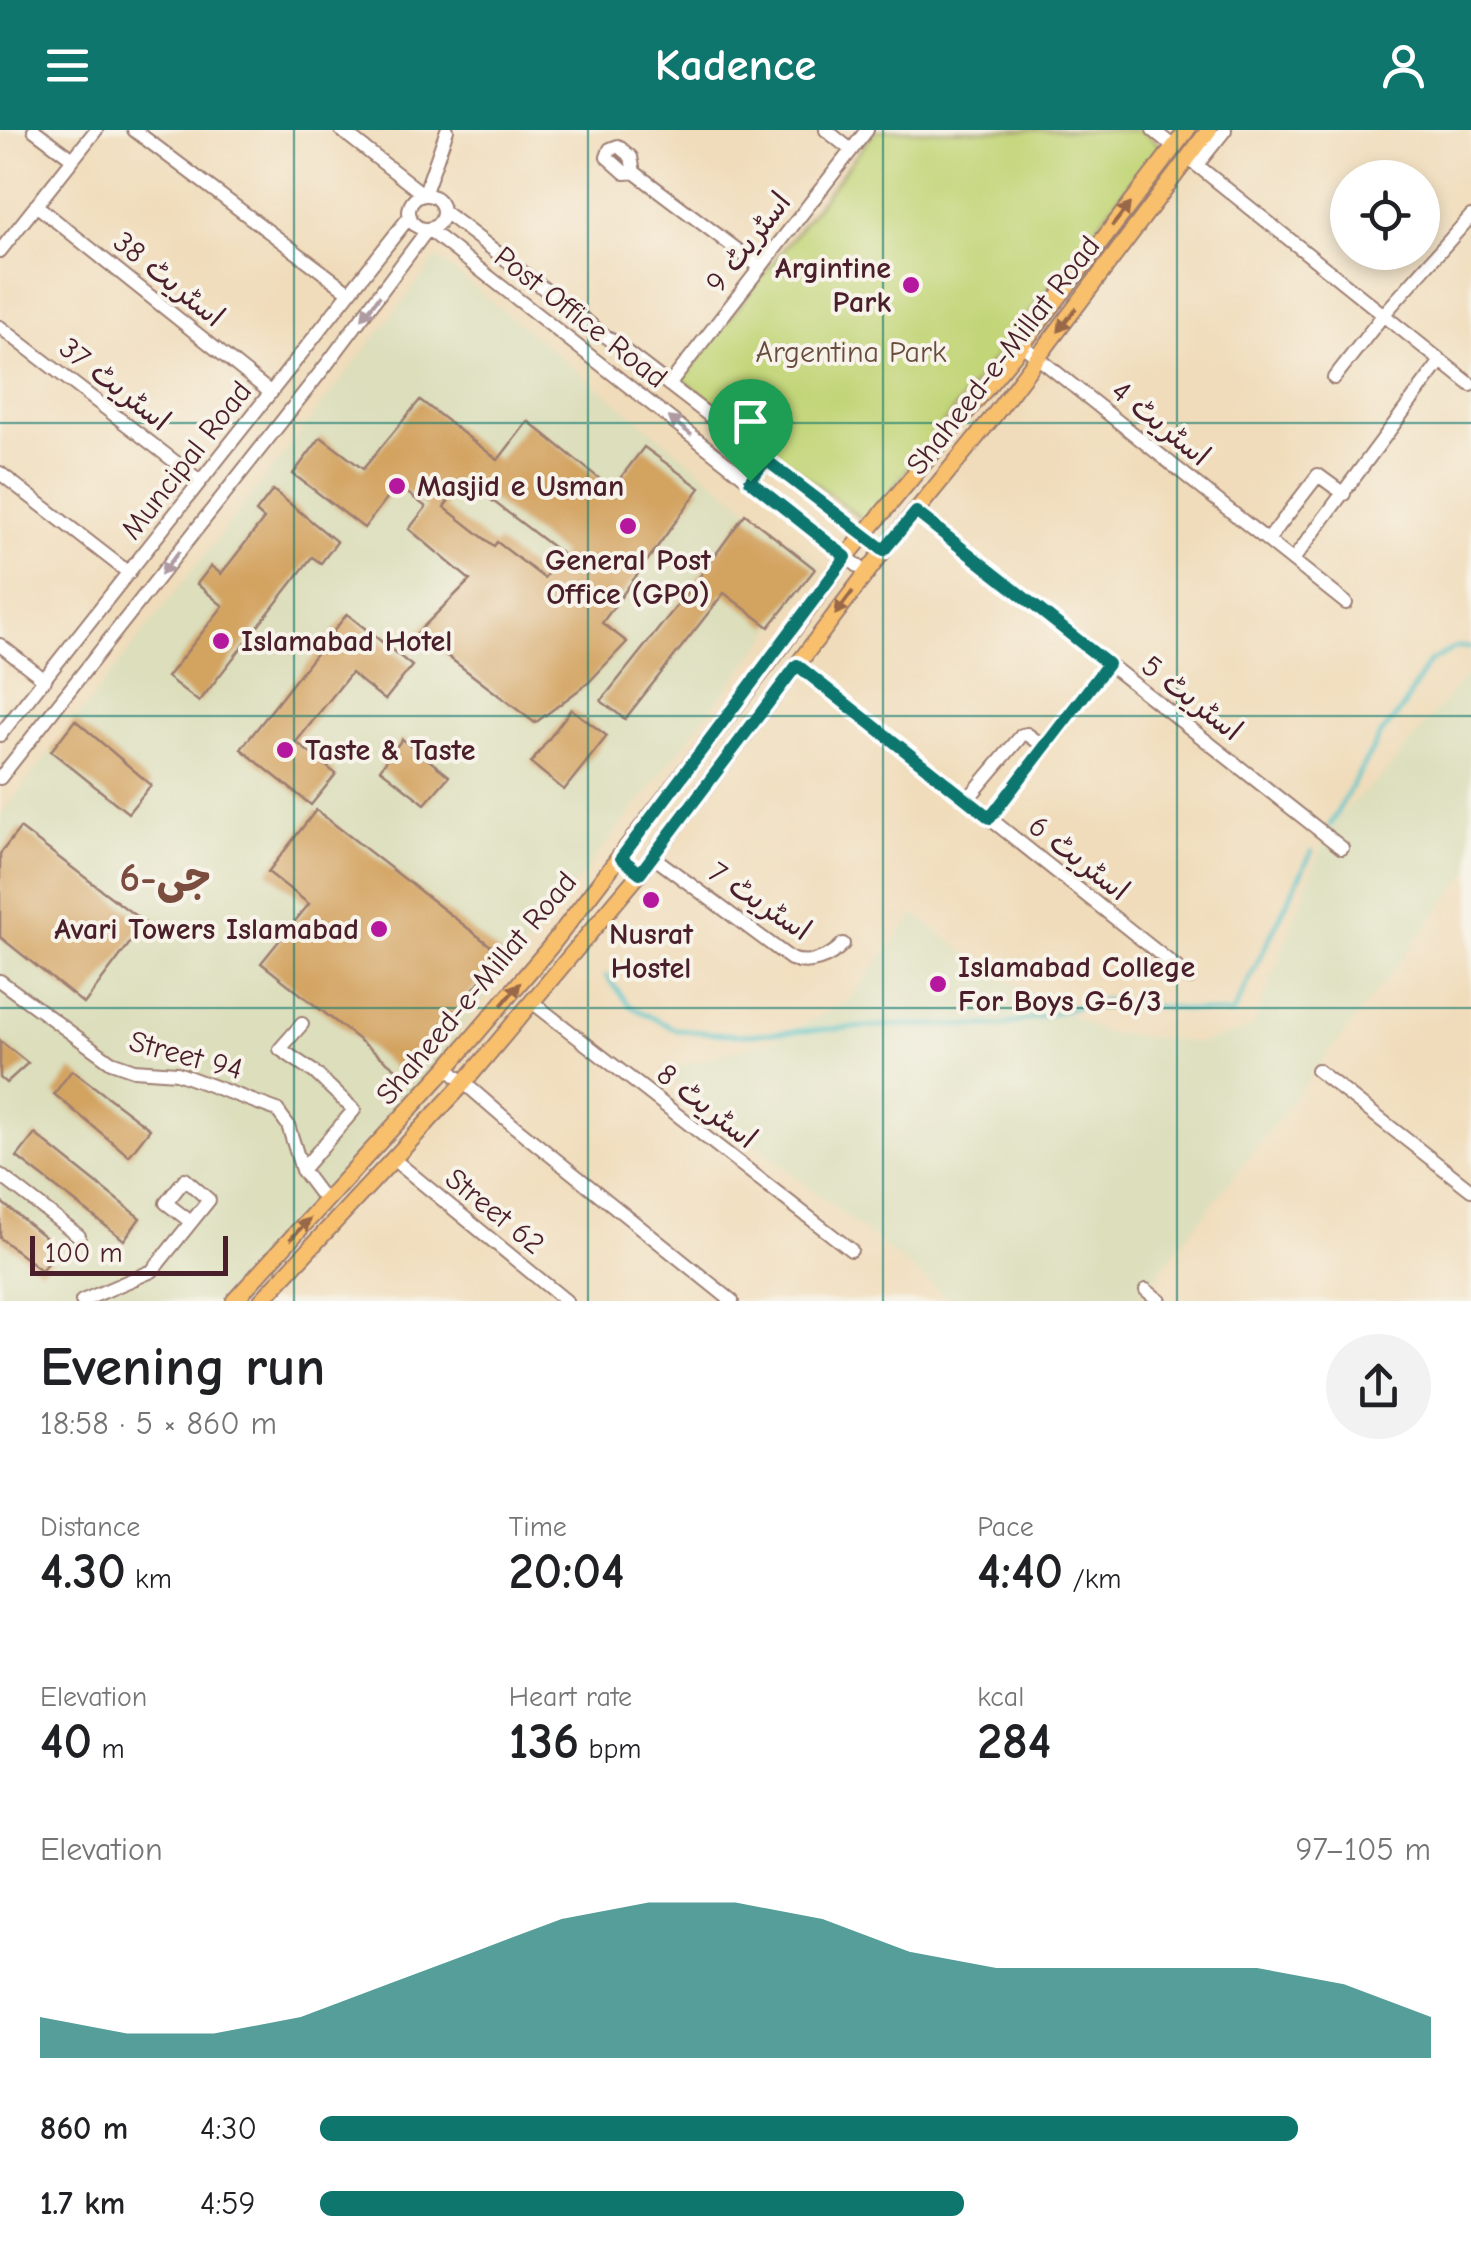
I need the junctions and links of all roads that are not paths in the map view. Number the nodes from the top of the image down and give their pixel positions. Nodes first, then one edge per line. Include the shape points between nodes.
1 (34, 130) edge
2 (96, 130) edge
3 (134, 130) edge
4 (341, 130) edge
5 (446, 130) edge
6 (826, 130) edge
7 (867, 130) edge
8 (1187, 130) edge
9 (1209, 130) edge
10 (1225, 130) edge
11 (1173, 144) edge
12 (852, 150) junction
13 (73, 160) junction
14 (617, 166) dead end
15 (424, 195) junction
16 (36, 205) junction
17 (443, 212) junction
18 (410, 216) junction
19 (1471, 216) edge
20 (428, 229) junction
21 (1, 246) edge
22 (450, 246) junction
23 (410, 255) junction
24 (760, 267) junction
25 (348, 292) junction
26 (1384, 314) junction
27 (0, 326) edge
28 (1022, 345) junction
29 (1039, 357) junction
30 (1441, 361) junction
31 (1334, 378) dead end
32 (669, 385) junction
33 (1471, 385) edge
34 (271, 393) junction
35 (766, 460) junction
36 (0, 473) edge
37 (200, 481) junction
38 (750, 481) junction
39 (1344, 494) junction
40 (916, 512) junction
41 (864, 535) junction
42 (1268, 540) junction
43 (884, 550) junction
44 (846, 557) junction
45 (1293, 560) junction
46 (129, 572) junction
47 (867, 573) junction
48 (1346, 603) dead end
49 (0, 645) edge
50 (1108, 664) junction
51 (797, 665) junction
52 (45, 680) junction
53 (0, 735) edge
54 (1045, 747) junction
55 (0, 749) edge
56 (14, 760) junction
57 (0, 777) edge
58 (967, 800) junction
59 (990, 818) junction
60 (1342, 848) dead end
61 (652, 856) junction
62 (621, 858) junction
63 (640, 873) junction
64 (843, 944) dead end
65 (1190, 978) dead end
66 (0, 981) edge
67 (532, 1002) junction
68 (302, 1024) dead end
69 (447, 1068) junction
70 (1318, 1070) dead end
71 (463, 1084) junction
72 (393, 1159) junction
73 (302, 1170) junction
74 (0, 1175) edge
75 (1471, 1190) edge
76 (326, 1202) junction
77 (191, 1222) dead end
78 (80, 1236) dead end
79 (851, 1250) dead end
80 (248, 1284) junction
81 (1146, 1290) dead end
82 (82, 1301) edge
83 (234, 1301) edge
84 (262, 1301) edge
85 (566, 1301) edge
86 (732, 1301) edge
87 (1160, 1301) edge

1 - 13 street
2 - 13 street
3 - 25 street
4 - 15 street
5 - 15 street
6 - 12 street
7 - 12 street, اسٹریٹ 9
8 - 11 main road, Shaheed-e-Millat Road
9 - 11 main road, Shaheed-e-Millat Road
10 - 11 street, Shaheed-e-Millat Road
11 - 26 street
28 -> 11 main road, Shaheed-e-Millat Road
11 -> 29 main road, Shaheed-e-Millat Road
12 - 24 street, اسٹریٹ 9
13 - 16 street
14 - 24 street
15 - 17 street via 439,200
15 - 18 street via 410,205
16 - 21 street
16 - 34 street, اسٹریٹ 38
17 - 20 street
17 - 32 street, Post Office Road
18 - 20 street
18 - 25 street, Muncipal Road
19 - 26 street
20 - 22 street, Post Office Road
20 - 23 street
22 - 23 street
38 -> 22 street, Post Office Road
23 -> 56 street
24 - 32 street, اسٹریٹ 9
25 - 34 street, Muncipal Road
26 - 30 street
26 - 31 street
27 - 37 street, اسٹریٹ 37
28 - 29 street, اسٹریٹ 4
28 - 41 main road, Shaheed-e-Millat Road
29 - 40 main road, Shaheed-e-Millat Road
29 - 42 street, اسٹریٹ 4
30 - 33 street
30 - 39 street
32 - 35 street, Post Office Road
34 - 37 street, Muncipal Road
35 - 38 street
35 - 41 street, Post Office Road
36 - 46 street
37 - 46 street, Muncipal Road
38 - 44 street, Post Office Road
39 - 42 street via 1318,476
39 - 45 street
40 - 43 main road, Shaheed-e-Millat Road
40 - 50 street, اسٹریٹ 5
41 - 43 street, Post Office Road
41 - 44 main road, Shaheed-e-Millat Road
42 - 45 street, اسٹریٹ 4
43 - 47 main road, Shaheed-e-Millat Road
44 - 47 street, Post Office Road
44 - 62 main road, Shaheed-e-Millat Road
45 - 48 street, اسٹریٹ 4
46 - 52 street, Muncipal Road
47 -> 51 main road, Shaheed-e-Millat Road
49 - 52 street
50 - 54 street
50 - 60 street, اسٹریٹ 5
51 - 58 street, اسٹریٹ 6
51 - 61 main road, Shaheed-e-Millat Road
52 - 53 street, Muncipal Road
54 - 58 street via 1022,735
54 - 59 street
55 - 56 street
56 - 57 street
58 - 59 street, اسٹریٹ 6
59 - 65 street, اسٹریٹ 6
61 - 63 main road, Shaheed-e-Millat Road
61 - 64 street, اسٹریٹ 7 via 791,959 809,962
62 - 63 main road
69 -> 62 main road, Shaheed-e-Millat Road
63 - 67 main road, Shaheed-e-Millat Road
66 - 73 street, Street 94 via 111,1062 177,1073 277,1110
67 - 71 main road, Shaheed-e-Millat Road
67 - 79 street, اسٹریٹ 8
68 - 73 street via 280,1048 354,1110
69 - 71 street
69 - 76 main road, Shaheed-e-Millat Road
70 - 75 street
71 - 72 main road, Shaheed-e-Millat Road
71 - 86 street
72 - 84 main road, Shaheed-e-Millat Road
72 - 85 street, Street 62
73 - 76 street, Street 94
74 - 78 street
80 -> 76 main road, Shaheed-e-Millat Road
77 - 82 street via 152,1271
80 - 83 main road, Shaheed-e-Millat Road
80 - 84 street
81 - 87 street

